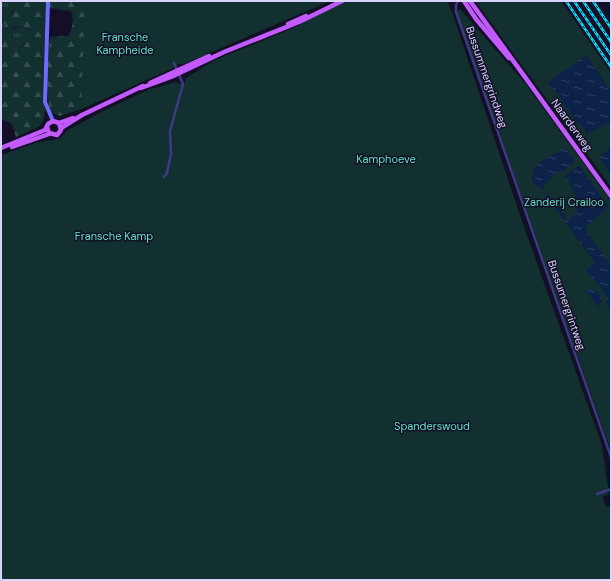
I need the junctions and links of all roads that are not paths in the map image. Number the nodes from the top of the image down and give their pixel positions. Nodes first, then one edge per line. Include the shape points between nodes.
1 (48, 1) edge
2 (342, 1) edge
3 (458, 1) edge
4 (464, 1) edge
5 (470, 1) edge
6 (174, 63) dead end
7 (517, 66) junction
8 (178, 72) junction
9 (82, 115) junction
10 (59, 123) junction
11 (50, 124) junction
12 (61, 128) junction
13 (49, 134) junction
14 (1, 149) edge
15 (507, 159) joint
16 (164, 177) dead end
17 (611, 196) edge
18 (611, 457) edge
19 (611, 489) edge
20 (597, 494) dead end

1 - 11 main road via 46,102
2 - 8 main road via 299,22 209,56
3 - 15 street, Bussummergrindweg via 456,12
4 - 7 main road, Naarderweg via 476,19
5 - 7 main road, Naarderweg
6 - 8 street
7 - 17 main road, Naarderweg
8 - 9 main road
8 - 16 street via 183,84 170,131 171,154
9 - 10 main road
9 - 12 main road
10 - 11 main road
10 - 12 main road
11 - 13 main road
11 - 14 main road via 43,131
12 - 13 main road via 57,135
13 - 14 main road
15 - 18 street, Bussumergrintweg
19 - 20 street

